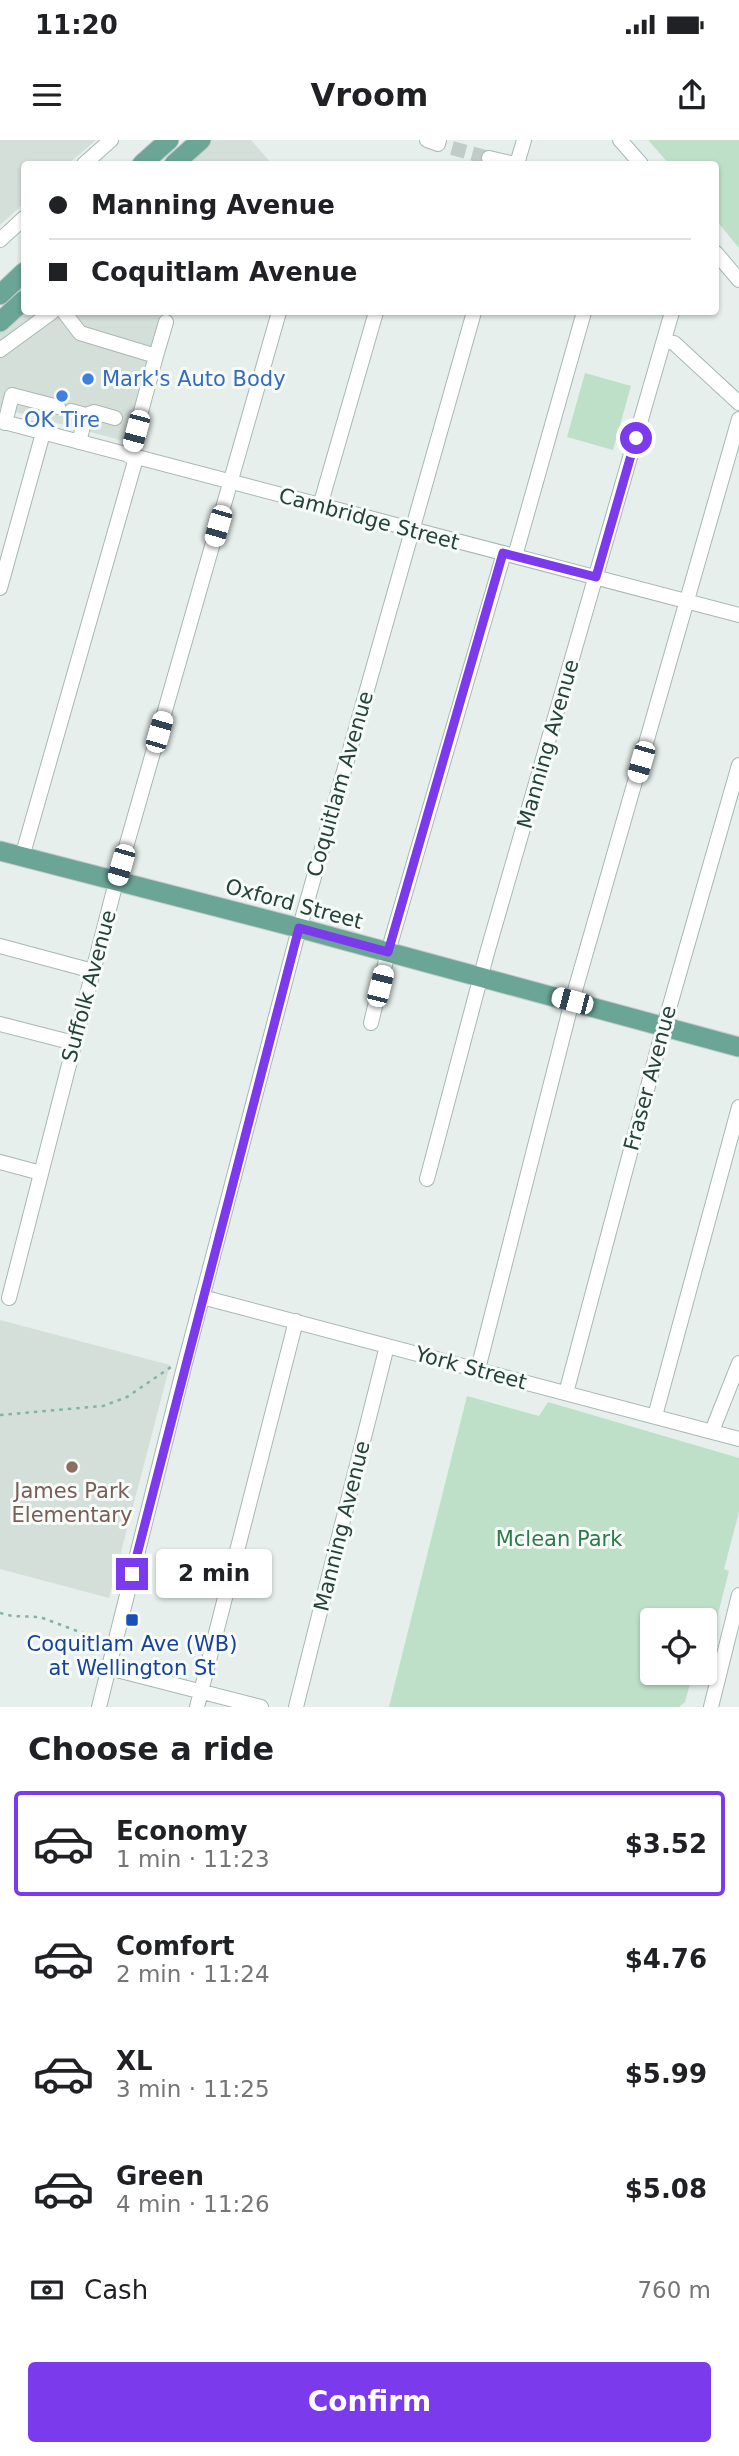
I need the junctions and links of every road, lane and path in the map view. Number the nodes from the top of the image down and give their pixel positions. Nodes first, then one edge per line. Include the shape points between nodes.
1 (111, 140) edge
2 (169, 140) edge
3 (201, 140) edge
4 (524, 140) edge
5 (620, 140) edge
6 (489, 158) dead end
7 (87, 161) edge
8 (145, 161) edge
9 (177, 161) edge
10 (502, 161) edge
11 (517, 161) edge
12 (638, 161) edge
13 (21, 221) edge
14 (0, 240) edge
15 (719, 256) edge
16 (21, 275) edge
17 (739, 279) edge
18 (0, 295) edge
19 (21, 303) edge
20 (48, 315) edge
21 (66, 315) edge
22 (278, 315) edge
23 (375, 315) edge
24 (473, 315) edge
25 (583, 315) edge
26 (671, 315) edge
27 (0, 322) edge
28 (166, 322) dead end
29 (664, 341) junction
30 (0, 350) edge
31 (156, 356) junction
32 (739, 403) edge
33 (86, 415) junction
34 (115, 418) dead end
35 (739, 419) edge
36 (3, 422) edge
37 (43, 433) junction
38 (79, 442) junction
39 (133, 457) junction
40 (230, 483) junction
41 (320, 506) junction
42 (411, 530) junction
43 (509, 555) junction
44 (596, 577) junction
45 (0, 587) edge
46 (687, 602) junction
47 (739, 615) edge
48 (739, 765) edge
49 (0, 851) edge
50 (22, 857) junction
51 (116, 881) junction
52 (299, 928) junction
53 (0, 946) edge
54 (388, 952) junction
55 (93, 971) junction
56 (481, 977) junction
57 (572, 1001) junction
58 (370, 1023) dead end
59 (0, 1024) edge
60 (664, 1026) junction
61 (74, 1043) junction
62 (739, 1047) edge
63 (739, 1107) edge
64 (0, 1163) edge
65 (41, 1173) junction
66 (427, 1179) dead end
67 (202, 1297) junction
68 (9, 1298) dead end
69 (296, 1321) junction
70 (387, 1346) junction
71 (739, 1363) edge
72 (184, 1367) junction
73 (478, 1369) junction
74 (566, 1393) junction
75 (0, 1415) edge
76 (655, 1416) junction
77 (712, 1431) junction
78 (739, 1439) edge
79 (739, 1595) edge
80 (0, 1613) edge
81 (101, 1640) dead end
82 (109, 1668) junction
83 (201, 1692) junction
84 (99, 1707) edge
85 (197, 1707) edge
86 (261, 1707) edge
87 (296, 1707) edge
88 (711, 1707) edge

1 - 7 street
2 - 8 main road
3 - 9 main road
4 - 11 street
5 - 12 street
6 - 10 street
13 - 14 street
15 - 17 street
16 - 18 main road
19 - 27 main road
20 - 30 street
21 - 31 street via 80,333
22 - 40 street, Suffolk Avenue
23 - 41 street
24 - 42 street, Coquitlam Avenue
25 - 43 street
26 - 29 street, Manning Avenue
28 - 31 street
29 - 32 street via 674,343
29 - 44 street, Manning Avenue
31 - 39 street
33 - 34 street via 94,412
33 - 36 street via 12,395
33 - 38 street
35 - 46 street
36 - 37 street, Cambridge Street
37 - 38 street, Cambridge Street
37 - 45 street
38 - 39 street, Cambridge Street
39 - 40 street, Cambridge Street
39 - 50 street
40 - 41 street, Cambridge Street
40 - 51 street, Suffolk Avenue
41 - 42 street, Cambridge Street
42 - 43 street, Cambridge Street
42 - 52 street, Coquitlam Avenue
43 - 44 street, Cambridge Street
43 - 54 street
44 - 46 street, Cambridge Street
44 - 56 street, Manning Avenue
46 - 47 street, Cambridge Street
46 - 57 street
48 - 60 street, Fraser Avenue
49 - 50 main road, Oxford Street
50 - 51 main road, Oxford Street
51 - 52 main road, Oxford Street
51 - 55 street, Suffolk Avenue
52 - 54 main road, Oxford Street
52 - 67 street, Coquitlam Avenue
53 - 55 street
54 - 56 main road, Oxford Street
54 - 58 street
55 - 61 street, Suffolk Avenue
56 - 57 main road, Oxford Street
56 - 66 street, Manning Avenue
57 - 60 main road, Oxford Street
57 - 73 street
59 - 61 street
60 - 62 main road, Oxford Street
60 - 74 street, Fraser Avenue
61 - 65 street, Suffolk Avenue
63 - 76 street
64 - 65 street
65 - 68 street, Suffolk Avenue
67 - 69 street, York Street
67 - 72 street, Coquitlam Avenue
69 - 70 street, York Street
69 - 83 street
70 - 73 street, York Street
70 - 87 street, Manning Avenue
71 - 77 street
72 - 75 path via 173,1365 117,1402 103,1406
72 - 82 street, Coquitlam Avenue
73 - 74 street, York Street
74 - 76 street, York Street
76 - 77 street, York Street
77 - 78 street, York Street
79 - 88 street
80 - 81 path via 46,1618
82 - 83 street
82 - 84 street, Coquitlam Avenue
83 - 85 street
83 - 86 street

